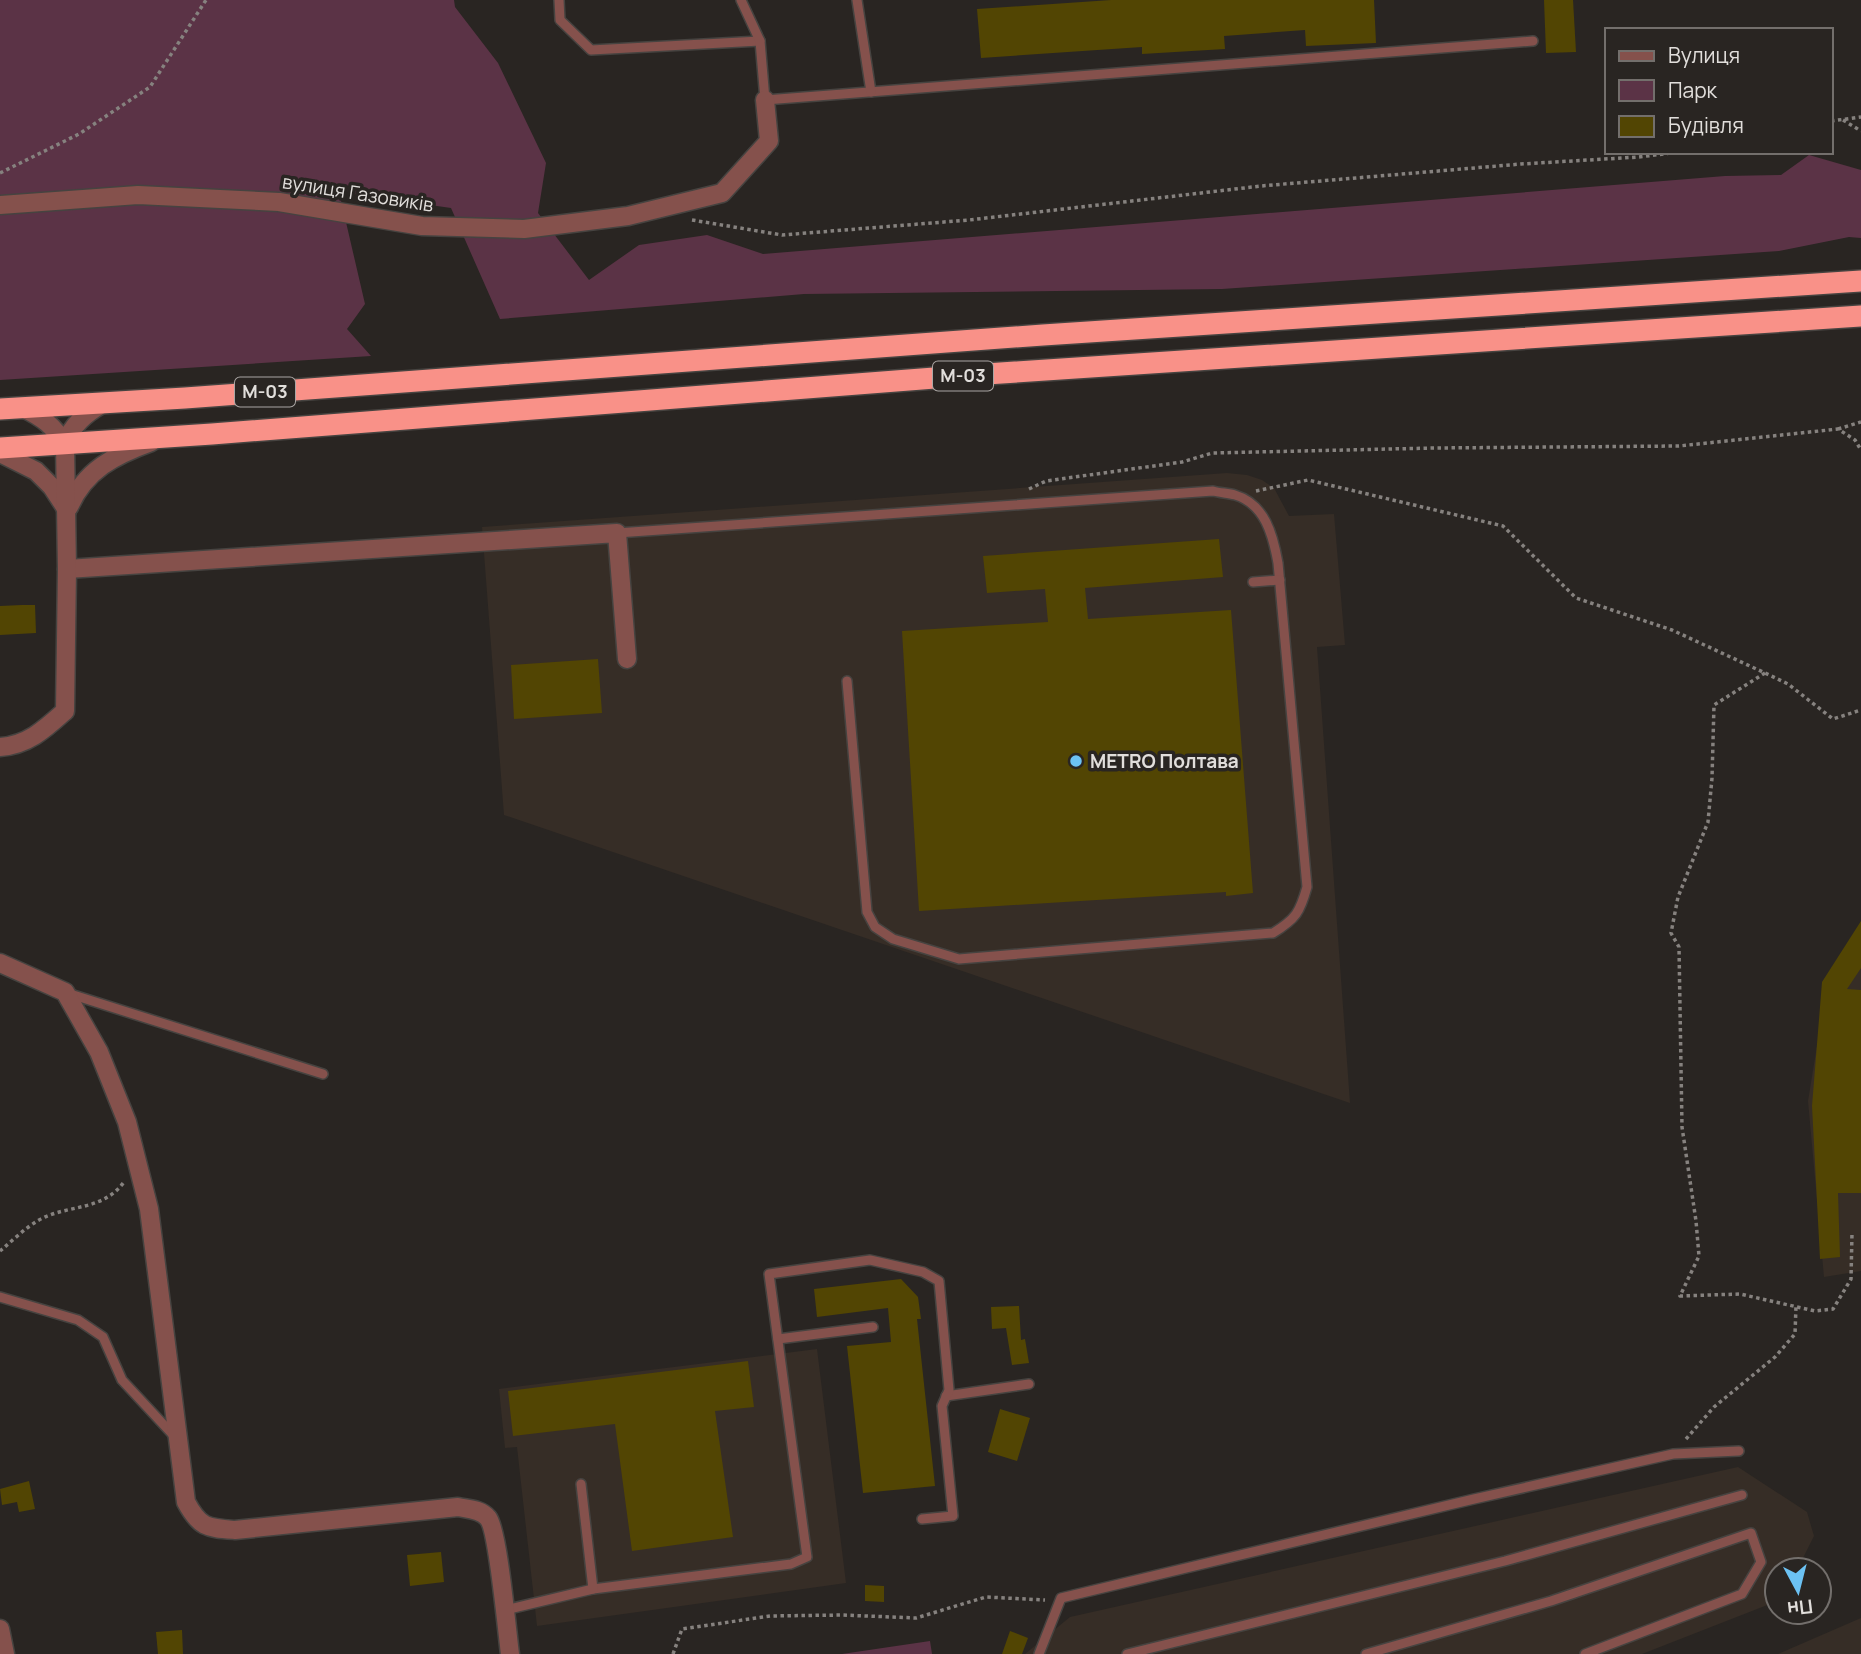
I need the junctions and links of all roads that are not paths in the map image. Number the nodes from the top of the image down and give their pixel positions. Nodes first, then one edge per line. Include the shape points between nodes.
1 (559, 0) edge
2 (741, 0) edge
3 (857, 0) edge
4 (760, 41) junction
5 (1534, 41) dead end
6 (871, 92) junction
7 (765, 100) junction
8 (0, 205) edge
9 (1861, 281) edge
10 (1861, 316) edge
11 (102, 404) junction
12 (23, 408) junction
13 (0, 409) edge
14 (164, 438) junction
15 (65, 444) junction
16 (0, 447) edge
17 (0, 453) edge
18 (67, 510) junction
19 (617, 533) junction
20 (68, 569) junction
21 (1280, 580) junction
22 (1253, 582) dead end
23 (626, 659) dead end
24 (846, 681) dead end
25 (0, 747) edge
26 (0, 963) edge
27 (65, 992) junction
28 (323, 1074) dead end
29 (0, 1297) edge
30 (873, 1327) dead end
31 (778, 1339) junction
32 (1029, 1384) dead end
33 (946, 1396) junction
34 (179, 1442) junction
35 (1739, 1451) dead end
36 (581, 1484) dead end
37 (1742, 1495) dead end
38 (922, 1519) dead end
39 (593, 1589) junction
40 (505, 1610) junction
41 (0, 1629) edge
42 (5, 1654) edge
43 (510, 1654) edge
44 (1039, 1654) edge
45 (1127, 1654) edge
46 (1366, 1654) edge
47 (1585, 1654) edge

1 - 4 lane via 560,20 591,50
2 - 4 lane
3 - 6 lane
4 - 7 lane
5 - 6 lane
6 - 7 lane
7 - 8 street, вулиця Газовиків via 769,141 722,193 628,216 524,229 422,226 279,202 138,195
9 - 11 highway, М-03
10 - 14 highway, М-03 via 1000,373
11 - 12 highway, М-03
11 - 15 street via 76,424
12 - 13 highway, М-03
12 - 15 street via 47,421
14 - 15 highway, М-03
14 - 18 street via 105,463 85,480
15 - 16 highway, М-03
15 - 18 street
17 - 18 street via 36,471
18 - 20 street
19 - 20 street
19 - 21 lane via 1213,491 1255,506 1274,539
19 - 23 street
20 - 25 street via 65,711 39,734
21 - 22 lane
21 - 24 lane via 1307,887 1301,908 1273,933 959,959 882,933 867,912
26 - 27 street
27 - 28 lane
27 - 34 street via 99,1052 127,1122 149,1209
29 - 34 lane via 78,1320 103,1337 122,1380
30 - 31 lane
31 - 33 lane via 769,1274 870,1260 923,1272 939,1281
31 - 39 lane via 807,1557 790,1564
32 - 33 lane
33 - 38 lane via 942,1406 953,1516
34 - 40 street via 186,1502 194,1516 211,1528 235,1530 458,1507 481,1512 490,1520
35 - 44 lane via 1673,1454 1061,1598
36 - 39 lane
37 - 45 lane via 1505,1561
39 - 40 lane
40 - 43 street
41 - 42 street
46 - 47 lane via 1551,1601 1751,1533 1761,1562 1742,1594

